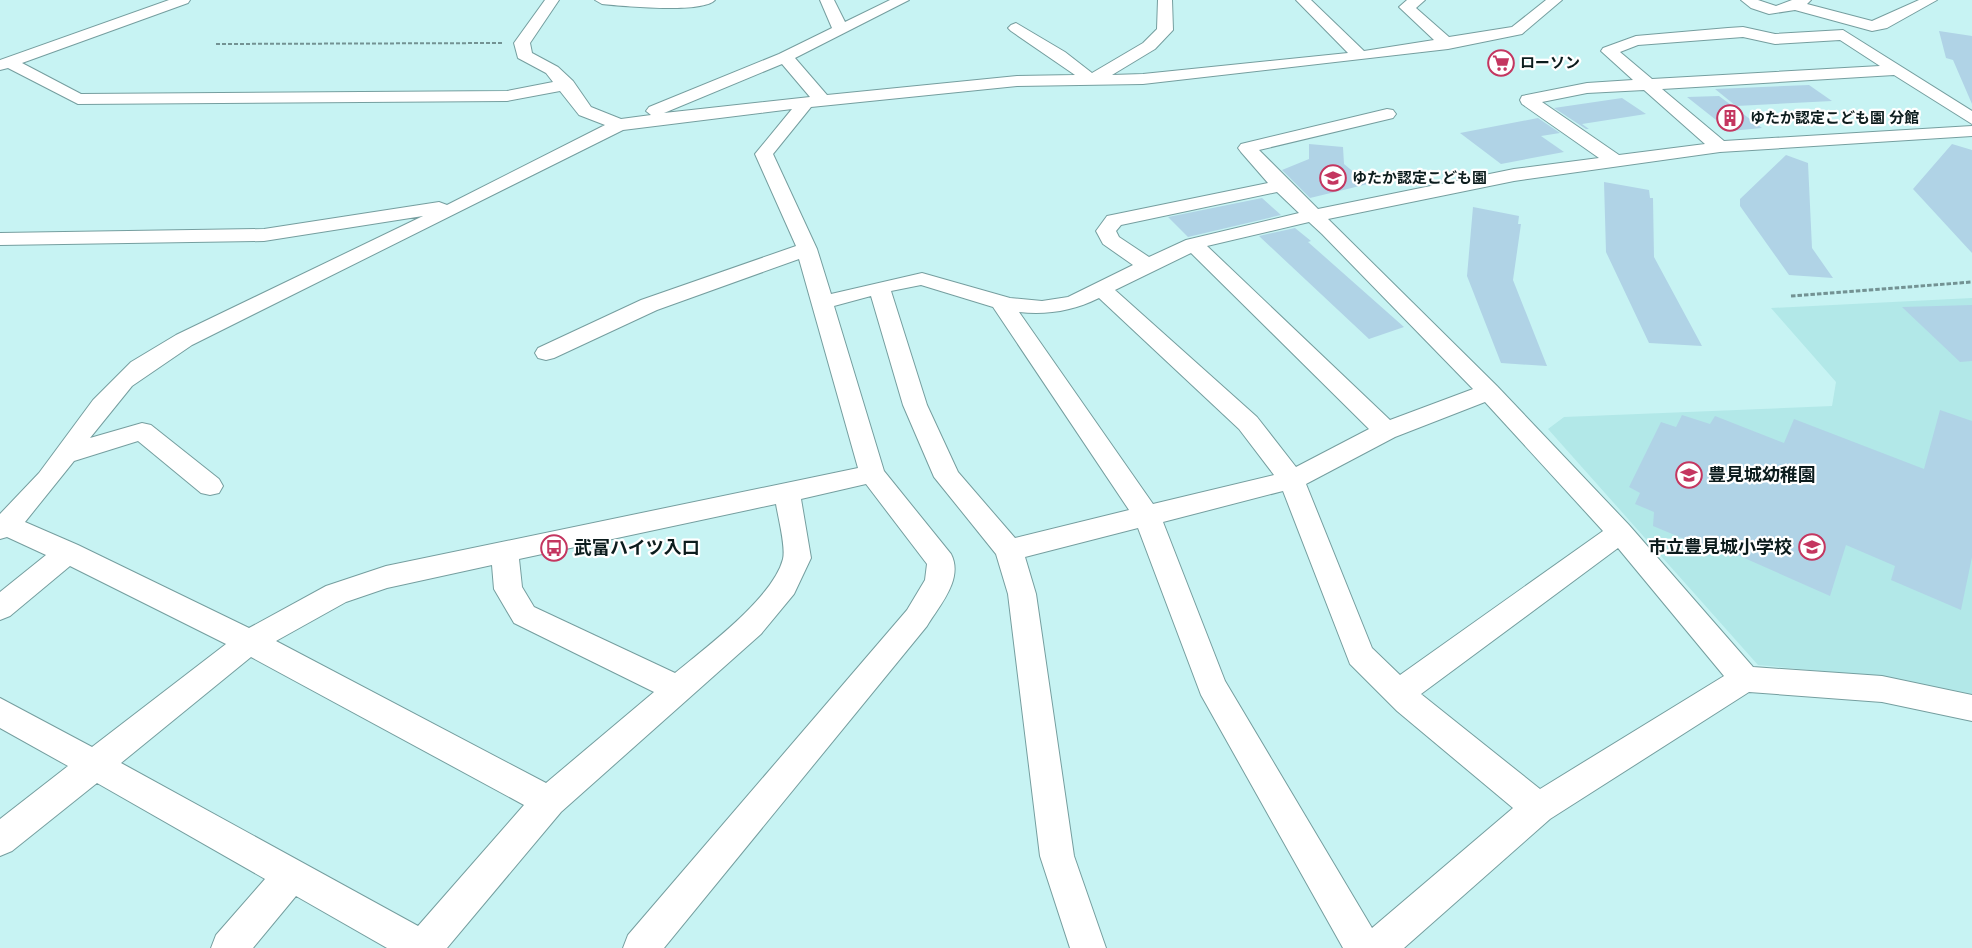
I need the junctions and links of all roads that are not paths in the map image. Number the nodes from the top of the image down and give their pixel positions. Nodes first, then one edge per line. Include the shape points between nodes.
1 (183, 0) edge
2 (552, 0) edge
3 (602, 0) edge
4 (708, 0) edge
5 (826, 0) edge
6 (902, 0) edge
7 (1165, 0) edge
8 (1303, 0) edge
9 (1418, 0) edge
10 (1555, 0) edge
11 (1748, 0) edge
12 (1930, 0) edge
13 (1799, 2) edge
14 (1016, 28) dead end
15 (840, 30) junction
16 (1448, 44) junction
17 (1360, 56) junction
18 (785, 57) junction
19 (5, 63) edge
20 (1898, 70) junction
21 (1091, 80) junction
22 (1648, 84) junction
23 (567, 85) junction
24 (814, 102) junction
25 (1387, 114) dead end
26 (1972, 118) edge
27 (629, 123) junction
28 (1972, 131) edge
29 (1720, 147) junction
30 (1614, 160) junction
31 (1281, 186) junction
32 (466, 203) junction
33 (1314, 217) junction
34 (0, 239) edge
35 (1193, 244) junction
36 (807, 249) junction
37 (1147, 265) junction
38 (879, 287) junction
39 (1101, 289) junction
40 (825, 302) junction
41 (1001, 302) junction
42 (546, 353) dead end
43 (1489, 392) junction
44 (1386, 431) junction
45 (68, 454) junction
46 (872, 474) junction
47 (1292, 480) junction
48 (210, 486) dead end
49 (787, 493) junction
50 (1147, 516) junction
51 (2, 527) edge
52 (1620, 532) junction
53 (1010, 550) junction
54 (68, 552) junction
55 (505, 552) junction
56 (0, 608) edge
57 (249, 642) junction
58 (1745, 679) junction
59 (678, 689) junction
60 (1399, 693) junction
61 (1972, 708) edge
62 (0, 712) edge
63 (94, 764) junction
64 (549, 801) junction
65 (1538, 808) junction
66 (0, 840) edge
67 (291, 875) junction
68 (229, 948) edge
69 (423, 948) edge
70 (641, 948) edge
71 (1088, 948) edge
72 (1363, 948) edge
73 (1377, 948) edge

1 - 19 street
2 - 23 street via 522,43 524,55 552,70
3 - 4 street via 670,4
5 - 15 street
6 - 15 street
7 - 21 street via 1165,30 1149,46
8 - 17 street
9 - 16 street via 1406,7
10 - 16 street via 1517,32
11 - 13 street via 1758,7 1780,11
12 - 13 street via 1882,25 1872,26
14 - 21 street
15 - 18 street
16 - 17 street
17 - 21 street via 1143,79
18 - 24 street
18 - 27 street
19 - 23 street via 78,99 507,96
20 - 22 street
20 - 22 street via 1843,35 1775,39 1728,33 1636,41 1609,51
20 - 26 street
21 - 24 street via 1017,81
22 - 29 street
22 - 30 street via 1587,88 1528,100
23 - 27 street via 585,111
24 - 27 street
24 - 36 street via 764,154
25 - 31 street via 1247,148
27 - 32 street
28 - 29 street
29 - 30 street
30 - 33 street via 1514,175
31 - 33 street
31 - 37 street via 1114,220 1106,231 1110,240
32 - 34 street via 264,235
32 - 45 street via 184,340 149,361 117,387
33 - 35 street
33 - 43 street
35 - 37 street
35 - 44 street
36 - 40 street
36 - 42 street via 649,305
37 - 39 street
38 - 40 street
38 - 41 street via 922,279
38 - 53 street via 915,405 947,477
39 - 41 street via 1074,302 1042,308
39 - 47 street via 1248,423
40 - 46 street
41 - 50 street
43 - 44 street
43 - 52 street
44 - 47 street
45 - 48 street via 142,431
45 - 51 street via 36,495
46 - 49 street
46 - 70 street via 941,562 939,582 917,618
47 - 50 street
47 - 60 street via 1360,655
49 - 55 street
49 - 59 street via 797,558 784,586 751,626
50 - 53 street
50 - 72 street via 1212,686
51 - 54 street
52 - 58 street
52 - 60 street
53 - 71 street via 1022,594 1057,856
54 - 56 street
54 - 57 street
55 - 57 street via 386,577 336,594
55 - 59 street via 508,589 524,615
57 - 63 street
57 - 64 street
58 - 61 street via 1882,689
58 - 65 street
59 - 64 street
60 - 65 street
62 - 63 street
63 - 66 street
63 - 67 street
64 - 69 street
65 - 73 street
67 - 68 street
67 - 69 street

